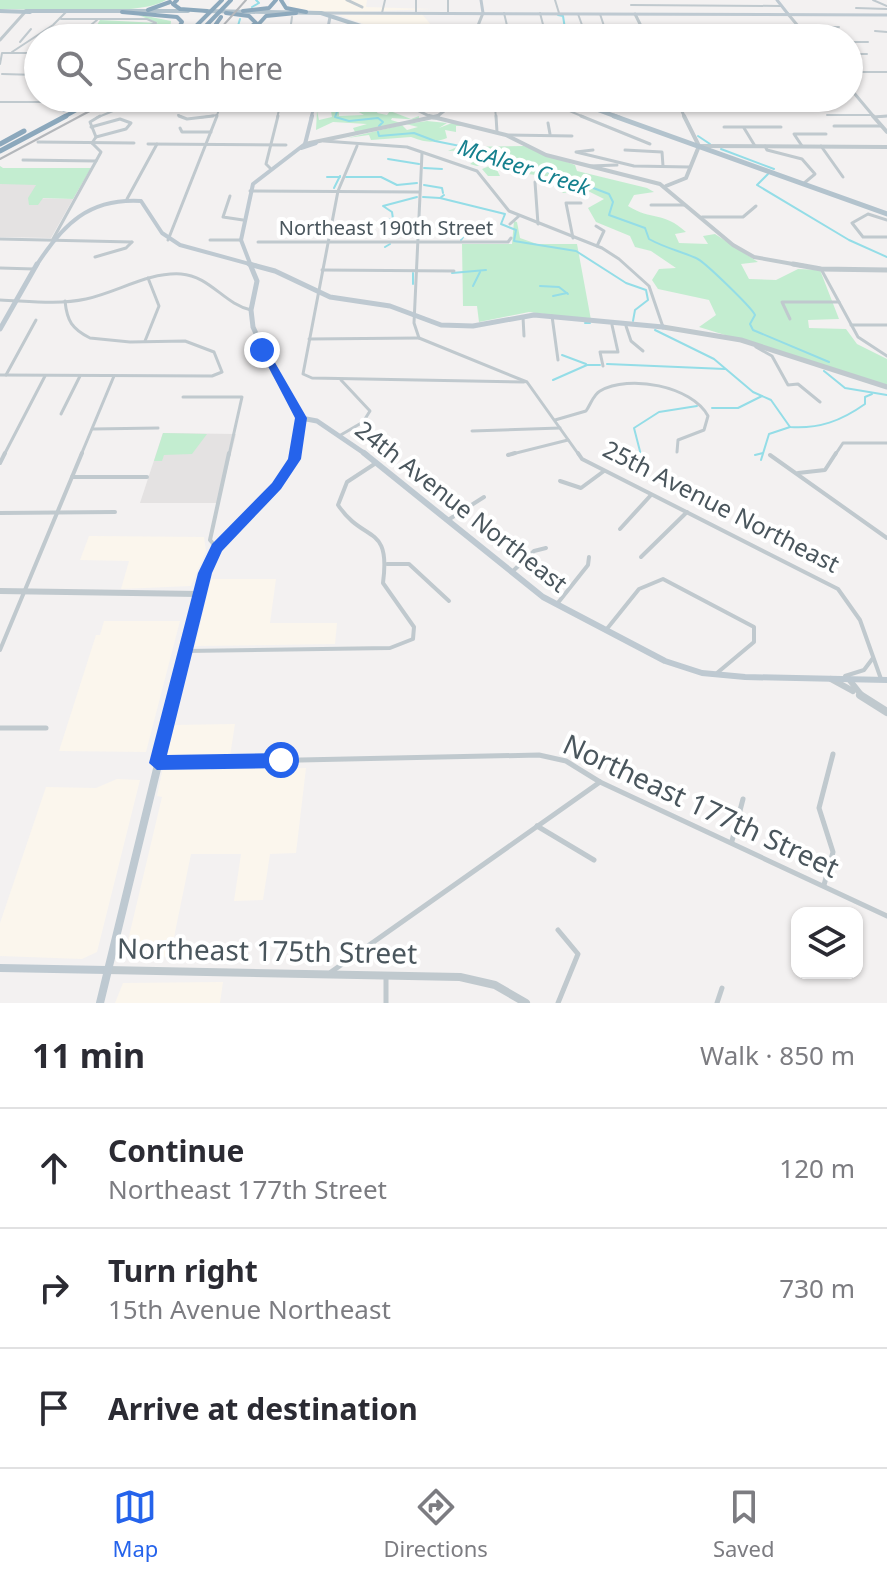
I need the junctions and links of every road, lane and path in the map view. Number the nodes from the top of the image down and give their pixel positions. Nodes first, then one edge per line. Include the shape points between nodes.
1 (215, 0) edge
2 (222, 0) edge
3 (278, 0) edge
4 (347, 0) edge
5 (385, 0) edge
6 (416, 0) edge
7 (448, 0) edge
8 (481, 0) edge
9 (555, 0) edge
10 (629, 0) edge
11 (777, 0) edge
12 (875, 0) edge
13 (173, 1) edge
14 (208, 2) dead end
15 (631, 5) junction
16 (781, 6) junction
17 (887, 7) edge
18 (228, 8) edge
19 (856, 8) dead end
20 (56, 10) junction
21 (362, 10) junction
22 (0, 11) edge
23 (26, 11) junction
24 (74, 11) junction
25 (136, 11) junction
26 (239, 11) junction
27 (276, 11) junction
28 (66, 12) junction
29 (122, 12) junction
30 (166, 12) junction
31 (202, 12) junction
32 (261, 12) junction
33 (285, 12) junction
34 (306, 12) junction
35 (345, 12) junction
36 (382, 13) junction
37 (416, 13) junction
38 (448, 13) junction
39 (483, 13) junction
40 (504, 13) junction
41 (540, 13) junction
42 (559, 13) junction
43 (318, 14) junction
44 (578, 14) junction
45 (600, 14) junction
46 (635, 14) junction
47 (788, 14) junction
48 (294, 15) junction
49 (887, 15) edge
50 (331, 18) junction
51 (61, 19) junction
52 (98, 19) junction
53 (56, 24) edge
54 (92, 24) edge
55 (153, 24) edge
56 (181, 24) edge
57 (189, 24) edge
58 (194, 24) edge
59 (211, 24) edge
60 (254, 24) edge
61 (258, 24) edge
62 (292, 24) edge
63 (330, 24) edge
64 (356, 24) edge
65 (360, 24) edge
66 (479, 24) edge
67 (507, 24) edge
68 (543, 24) edge
69 (581, 24) edge
70 (603, 24) edge
71 (640, 24) edge
72 (796, 24) edge
73 (875, 31) dead end
74 (887, 32) edge
75 (24, 38) edge
76 (0, 40) edge
77 (24, 42) edge
78 (863, 42) edge
79 (868, 42) dead end
80 (19, 44) junction
81 (12, 52) junction
82 (24, 52) edge
83 (2, 53) edge
84 (863, 54) edge
85 (867, 54) dead end
86 (0, 65) edge
87 (863, 72) edge
88 (880, 72) junction
89 (887, 72) edge
90 (2, 74) edge
91 (24, 75) edge
92 (0, 79) edge
93 (887, 80) edge
94 (0, 102) edge
95 (24, 102) edge
96 (863, 104) edge
97 (60, 112) edge
98 (72, 112) edge
99 (76, 112) edge
100 (127, 112) edge
101 (218, 112) edge
102 (279, 112) edge
103 (313, 112) edge
104 (422, 112) edge
105 (443, 112) edge
106 (495, 112) edge
107 (573, 112) edge
108 (605, 112) edge
109 (683, 112) edge
110 (178, 115) dead end
111 (217, 115) junction
112 (827, 115) dead end
113 (873, 116) junction
114 (887, 116) edge
115 (434, 118) junction
116 (548, 123) dead end
117 (834, 126) dead end
118 (882, 126) junction
119 (91, 127) junction
120 (724, 127) dead end
121 (743, 127) junction
122 (781, 127) dead end
123 (180, 128) dead end
124 (34, 132) junction
125 (211, 132) junction
126 (497, 132) junction
127 (887, 132) edge
128 (550, 134) junction
129 (826, 134) dead end
130 (506, 135) junction
131 (572, 136) dead end
132 (96, 137) junction
133 (324, 141) junction
134 (38, 142) dead end
135 (92, 143) junction
136 (134, 143) dead end
137 (316, 143) junction
138 (0, 144) edge
139 (148, 144) dead end
140 (157, 144) junction
141 (207, 144) junction
142 (272, 144) junction
143 (305, 144) junction
144 (650, 144) dead end
145 (286, 145) dead end
146 (357, 146) junction
147 (699, 146) junction
148 (723, 146) junction
149 (755, 146) junction
150 (765, 146) junction
151 (802, 146) junction
152 (821, 146) junction
153 (887, 147) edge
154 (301, 148) junction
155 (593, 150) dead end
156 (625, 150) dead end
157 (0, 151) edge
158 (422, 153) junction
159 (718, 153) junction
160 (23, 160) dead end
161 (96, 161) junction
162 (621, 164) junction
163 (588, 166) junction
164 (663, 166) junction
165 (689, 167) junction
166 (270, 168) junction
167 (843, 177) dead end
168 (535, 182) dead end
169 (803, 184) junction
170 (665, 186) junction
171 (250, 191) junction
172 (338, 191) junction
173 (420, 192) junction
174 (230, 196) dead end
175 (127, 199) junction
176 (581, 203) dead end
177 (651, 205) dead end
178 (687, 205) junction
179 (756, 206) dead end
180 (887, 214) edge
181 (519, 216) junction
182 (702, 217) junction
183 (879, 218) junction
184 (243, 220) junction
185 (887, 220) edge
186 (510, 224) dead end
187 (538, 224) junction
188 (596, 226) dead end
189 (887, 237) edge
190 (511, 238) dead end
191 (573, 238) junction
192 (0, 239) edge
193 (52, 239) junction
194 (168, 240) junction
195 (210, 240) dead end
196 (241, 240) junction
197 (258, 242) dead end
198 (327, 242) junction
199 (418, 243) junction
200 (597, 246) junction
201 (95, 257) dead end
202 (253, 265) junction
203 (0, 268) edge
204 (34, 269) junction
205 (270, 269) junction
206 (821, 269) junction
207 (322, 270) junction
208 (887, 270) edge
209 (417, 271) junction
210 (454, 271) dead end
211 (255, 275) junction
212 (148, 278) junction
213 (317, 292) junction
214 (0, 300) edge
215 (16, 301) junction
216 (65, 301) junction
217 (839, 302) junction
218 (251, 310) junction
219 (415, 315) junction
220 (523, 315) junction
221 (552, 316) junction
222 (790, 319) dead end
223 (36, 320) dead end
224 (612, 325) junction
225 (851, 325) junction
226 (887, 325) edge
227 (626, 326) junction
228 (663, 327) junction
229 (0, 329) edge
230 (524, 336) dead end
231 (419, 338) junction
232 (309, 339) junction
233 (145, 341) junction
234 (754, 345) junction
235 (643, 351) dead end
236 (887, 356) edge
237 (558, 360) dead end
238 (603, 366) dead end
239 (0, 375) edge
240 (6, 375) junction
241 (46, 375) junction
242 (80, 376) junction
243 (114, 376) junction
244 (341, 379) junction
245 (527, 382) junction
246 (887, 387) edge
247 (183, 397) dead end
248 (820, 402) dead end
249 (61, 414) dead end
250 (301, 418) junction
251 (555, 420) junction
252 (158, 428) dead end
253 (560, 428) junction
254 (93, 429) junction
255 (472, 431) dead end
256 (339, 436) junction
257 (568, 440) junction
258 (887, 443) edge
259 (677, 452) dead end
260 (508, 455) dead end
261 (770, 455) dead end
262 (0, 463) edge
263 (377, 463) junction
264 (604, 471) junction
265 (796, 473) junction
266 (72, 477) junction
267 (147, 477) dead end
268 (560, 481) dead end
269 (652, 494) junction
270 (484, 497) dead end
271 (57, 512) junction
272 (115, 512) dead end
273 (687, 512) junction
274 (0, 513) edge
275 (448, 520) junction
276 (620, 529) dead end
277 (887, 538) edge
278 (217, 548) junction
279 (546, 548) dead end
280 (589, 557) dead end
281 (641, 557) dead end
282 (387, 564) junction
283 (511, 573) junction
284 (0, 591) edge
285 (24, 592) junction
286 (198, 594) junction
287 (449, 601) dead end
288 (557, 605) junction
289 (605, 632) junction
290 (0, 650) edge
291 (185, 651) junction
292 (874, 656) junction
293 (716, 674) junction
294 (828, 678) junction
295 (843, 678) junction
296 (884, 679) edge
297 (856, 692) junction
298 (887, 712) edge
299 (0, 728) edge
300 (46, 728) dead end
301 (833, 754) dead end
302 (157, 763) junction
303 (600, 782) junction
304 (743, 799) dead end
305 (537, 826) junction
306 (732, 841) junction
307 (594, 860) dead end
308 (824, 885) junction
309 (887, 916) edge
310 (558, 930) dead end
311 (0, 968) edge
312 (107, 970) junction
313 (329, 974) junction
314 (386, 975) junction
315 (722, 988) dead end
316 (100, 1003) edge
317 (386, 1003) edge
318 (526, 1003) edge
319 (558, 1003) edge
320 (717, 1003) edge

1 - 31 highway
2 - 31 highway
3 - 26 highway via 269,8
3 - 27 highway
3 - 34 highway via 286,8
4 - 21 street
5 - 36 street
6 - 37 street
7 - 38 street
8 - 39 main road
9 - 42 street
10 - 15 street
11 - 16 main road
12 - 17 street
13 - 25 highway
13 - 30 highway
13 - 31 highway via 177,8
14 - 31 highway
15 - 16 street
15 - 46 street
16 - 47 main road
17 - 19 street
18 - 31 main road
18 - 32 main road
18 - 59 highway
18 - 60 highway
20 - 23 main road
20 - 24 main road
20 - 28 main road
21 - 35 main road
21 - 36 main road
22 - 23 main road
23 - 28 main road
23 - 76 street
24 - 25 main road
24 - 28 main road
25 - 30 main road
26 - 27 main road
26 - 31 main road
27 - 33 highway
27 - 34 main road
28 - 29 main road
28 - 51 street
29 - 30 main road
29 - 56 highway via 177,17
30 - 31 main road
31 - 57 highway
31 - 58 highway
32 - 33 main road
32 - 48 main road
33 - 50 main road
34 - 43 main road
35 - 43 main road
35 - 50 main road
36 - 37 main road
37 - 38 main road
38 - 39 main road
39 - 40 main road
39 - 66 street
40 - 41 main road
40 - 67 street
41 - 42 main road
41 - 68 street
42 - 44 main road
43 - 48 main road
43 - 50 main road
44 - 45 main road
44 - 69 street
45 - 46 main road
45 - 70 street
46 - 47 main road
46 - 71 street
47 - 49 main road
47 - 72 street
48 - 61 highway via 266,16
48 - 62 street
50 - 63 main road
50 - 64 main road
50 - 65 main road
51 - 52 street
51 - 53 street
52 - 54 street
52 - 55 street via 147,19
73 - 74 street
75 - 80 street
77 - 80 street
78 - 79 street
80 - 81 street
81 - 82 street
81 - 83 street
83 - 86 street
84 - 85 street
86 - 90 street
87 - 88 street
88 - 89 street
88 - 93 street
90 - 91 street
90 - 92 street
94 - 95 street
96 - 113 street
97 - 138 highway
98 - 124 highway
99 - 124 highway
100 - 119 street via 103,114 92,120
101 - 111 street
102 - 142 street
103 - 143 main road
104 - 115 street
105 - 115 street
106 - 126 street
107 - 144 street
108 - 147 main road
109 - 147 street
110 - 111 street
111 - 125 street
112 - 113 street
113 - 114 street
113 - 118 street
115 - 126 street
115 - 133 street
116 - 128 street
117 - 118 street
118 - 127 street
119 - 132 street
119 - 132 street via 130,121 126,129
120 - 121 street
121 - 122 street
121 - 149 street
123 - 125 street
124 - 157 highway
125 - 141 street
126 - 130 street
128 - 130 street
128 - 131 street
129 - 151 street via 794,134
130 - 163 street via 546,155
132 - 135 street
133 - 137 street
133 - 146 street
134 - 135 street
135 - 136 street
135 - 161 street via 101,148
137 - 143 street
137 - 154 main road
139 - 140 street
140 - 141 street
140 - 175 street
141 - 142 street
141 - 194 street
142 - 145 street
142 - 166 street via 266,164
143 - 154 main road
146 - 158 street
146 - 172 street
147 - 148 street
147 - 159 main road
147 - 165 street
148 - 149 street
148 - 159 street via 714,148
149 - 150 street
150 - 151 street
150 - 169 street via 802,159 815,174
151 - 152 street
152 - 153 street
152 - 167 street
154 - 166 main road
155 - 162 street via 576,152
156 - 164 street via 662,152
158 - 173 street
158 - 181 street via 477,171
159 - 169 main road
160 - 161 street
161 - 193 street
162 - 163 street
162 - 164 street
163 - 170 street
164 - 165 street
165 - 170 street via 683,181
166 - 171 main road
168 - 187 street
169 - 180 main road
170 - 178 street
171 - 172 street
171 - 184 main road
172 - 173 street
172 - 198 street
173 - 199 street
174 - 184 street via 223,217
175 - 193 main road via 94,207
175 - 194 main road via 144,203
176 - 191 street via 566,203
177 - 178 street
178 - 182 street
179 - 182 street via 743,217
180 - 183 street
181 - 186 street
181 - 187 street
182 - 206 street via 754,257
183 - 185 street
183 - 189 street via 863,215 852,223 863,237
184 - 196 main road
187 - 191 street
188 - 200 street via 604,231
190 - 199 street, Northeast 190th Street
191 - 200 street
192 - 193 street
193 - 201 street via 132,242
193 - 204 main road
194 - 202 main road
195 - 196 street
196 - 202 main road
197 - 198 street, Northeast 190th Street
198 - 199 street, Northeast 190th Street
198 - 207 street
199 - 209 street
200 - 228 street via 649,286
202 - 205 main road
202 - 211 main road
203 - 204 street
204 - 215 main road
205 - 211 main road
205 - 213 main road
206 - 208 street
206 - 217 street
207 - 209 street
207 - 213 street
209 - 210 street
209 - 219 street
211 - 218 main road
212 - 216 street
212 - 218 street via 171,273 197,276 236,307
212 - 233 street via 159,306
213 - 219 main road
213 - 232 street
214 - 215 street
215 - 216 street
215 - 229 main road
216 - 233 street via 67,320 76,333 104,341
217 - 222 street via 782,302
217 - 225 street
218 - 250 main road via 262,350
219 - 220 main road via 464,327
219 - 231 street
220 - 221 main road
220 - 230 street
221 - 224 main road
221 - 237 street
223 - 240 street
224 - 227 main road
224 - 238 street via 618,352 600,352
225 - 226 street
225 - 236 street via 863,343
227 - 228 main road
227 - 235 street via 631,341
228 - 234 street via 699,330
231 - 232 street
231 - 245 street
232 - 244 street via 303,374
233 - 243 street via 195,343 214,352 222,368 218,376
234 - 246 street
234 - 248 street via 772,356 788,385 798,384
239 - 240 street
240 - 241 street
241 - 242 street
241 - 262 street
242 - 243 street
242 - 249 street
243 - 254 street
244 - 245 street
244 - 256 street via 370,411 363,422
245 - 251 street, 25th Avenue Northeast
247 - 278 street via 242,397 210,540
250 - 256 main road, 24th Avenue Northeast via 317,421
250 - 278 main road via 295,459 277,486
251 - 253 street, 25th Avenue Northeast
251 - 259 street via 586,411 603,389 676,389 704,407 708,419 704,430 678,440
252 - 254 street
253 - 255 street
253 - 257 street, 25th Avenue Northeast
254 - 266 street
256 - 263 main road, 24th Avenue Northeast
257 - 260 street
257 - 264 street, 25th Avenue Northeast via 582,459
258 - 265 street via 843,443 825,470
261 - 265 street
263 - 275 main road, 24th Avenue Northeast
263 - 282 street via 347,482 338,505 375,537
264 - 268 street via 581,488
264 - 269 street, 25th Avenue Northeast
265 - 277 street
266 - 267 street
266 - 271 street
269 - 273 street, 25th Avenue Northeast
269 - 276 street
270 - 275 street
271 - 272 street
271 - 274 street
271 - 285 street
273 - 281 street
273 - 292 street, 25th Avenue Northeast via 838,589 854,610
275 - 283 main road, 24th Avenue Northeast
278 - 286 main road
279 - 283 street via 534,551
280 - 288 street
282 - 287 street via 409,564
282 - 291 street via 383,583 414,627 413,639 390,648
283 - 288 main road, 24th Avenue Northeast
284 - 285 street
285 - 286 street
285 - 290 street
286 - 291 main road
288 - 289 main road, 24th Avenue Northeast
289 - 293 main road, 24th Avenue Northeast via 665,661
289 - 293 street via 639,589 663,579 754,627 754,642
291 - 302 main road
292 - 295 street via 864,670
292 - 296 street, 25th Avenue Northeast
293 - 294 main road, 24th Avenue Northeast
294 - 295 main road, 24th Avenue Northeast
294 - 297 street
295 - 296 main road, 24th Avenue Northeast
295 - 297 street
297 - 298 street
299 - 300 street
301 - 308 street via 819,808 833,852
302 - 303 street, Northeast 177th Street via 539,755 566,761
302 - 312 main road
303 - 305 street
303 - 306 street, Northeast 177th Street
304 - 306 street
305 - 307 street
305 - 313 street
306 - 308 street, Northeast 177th Street
308 - 309 street, Northeast 177th Street
310 - 319 street via 578,954
311 - 312 main road, Northeast 175th Street
312 - 313 street, Northeast 175th Street
312 - 316 main road
313 - 314 street, Northeast 175th Street
314 - 317 street
314 - 318 street, Northeast 175th Street via 479,979
315 - 320 street

